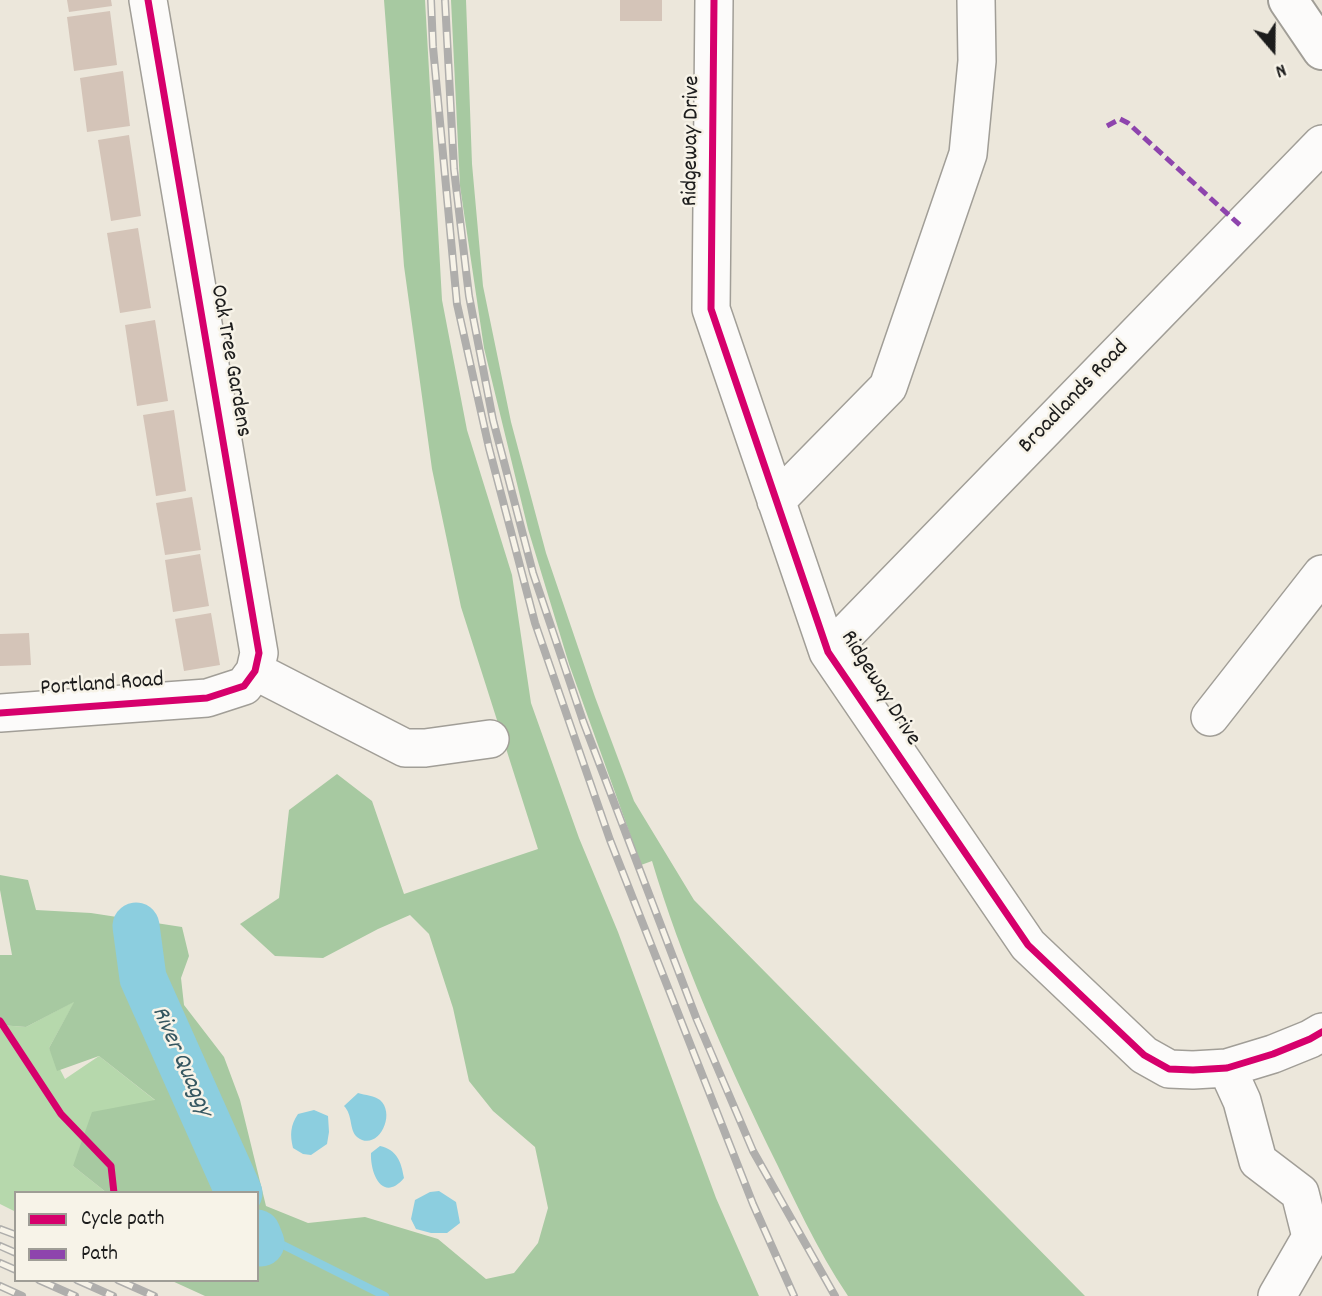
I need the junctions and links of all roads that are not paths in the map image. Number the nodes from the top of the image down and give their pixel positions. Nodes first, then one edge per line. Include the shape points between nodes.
1 (148, 0) edge
2 (714, 0) edge
3 (976, 0) edge
4 (1287, 0) edge
5 (1322, 50) edge
6 (1322, 144) edge
7 (776, 501) junction
8 (1322, 573) edge
9 (828, 653) junction
10 (256, 671) junction
11 (0, 713) edge
12 (1210, 717) dead end
13 (490, 739) dead end
14 (1322, 1032) edge
15 (1227, 1068) junction
16 (1277, 1296) edge

1 - 10 street, Oak Tree Gardens via 259,653
2 - 7 street, Ridgeway Drive via 711,309
3 - 7 street via 977,61 968,154 888,387
4 - 5 main road
6 - 9 street, Broadlands Road
7 - 9 street, Ridgeway Drive
8 - 12 street
9 - 15 street, Ridgeway Drive via 1027,945 1144,1055 1169,1069
10 - 11 street, Portland Road via 244,686 207,698
10 - 13 street via 405,748
14 - 15 street, Ridgeway Drive
15 - 16 street via 1242,1101 1258,1161 1300,1193 1311,1237

